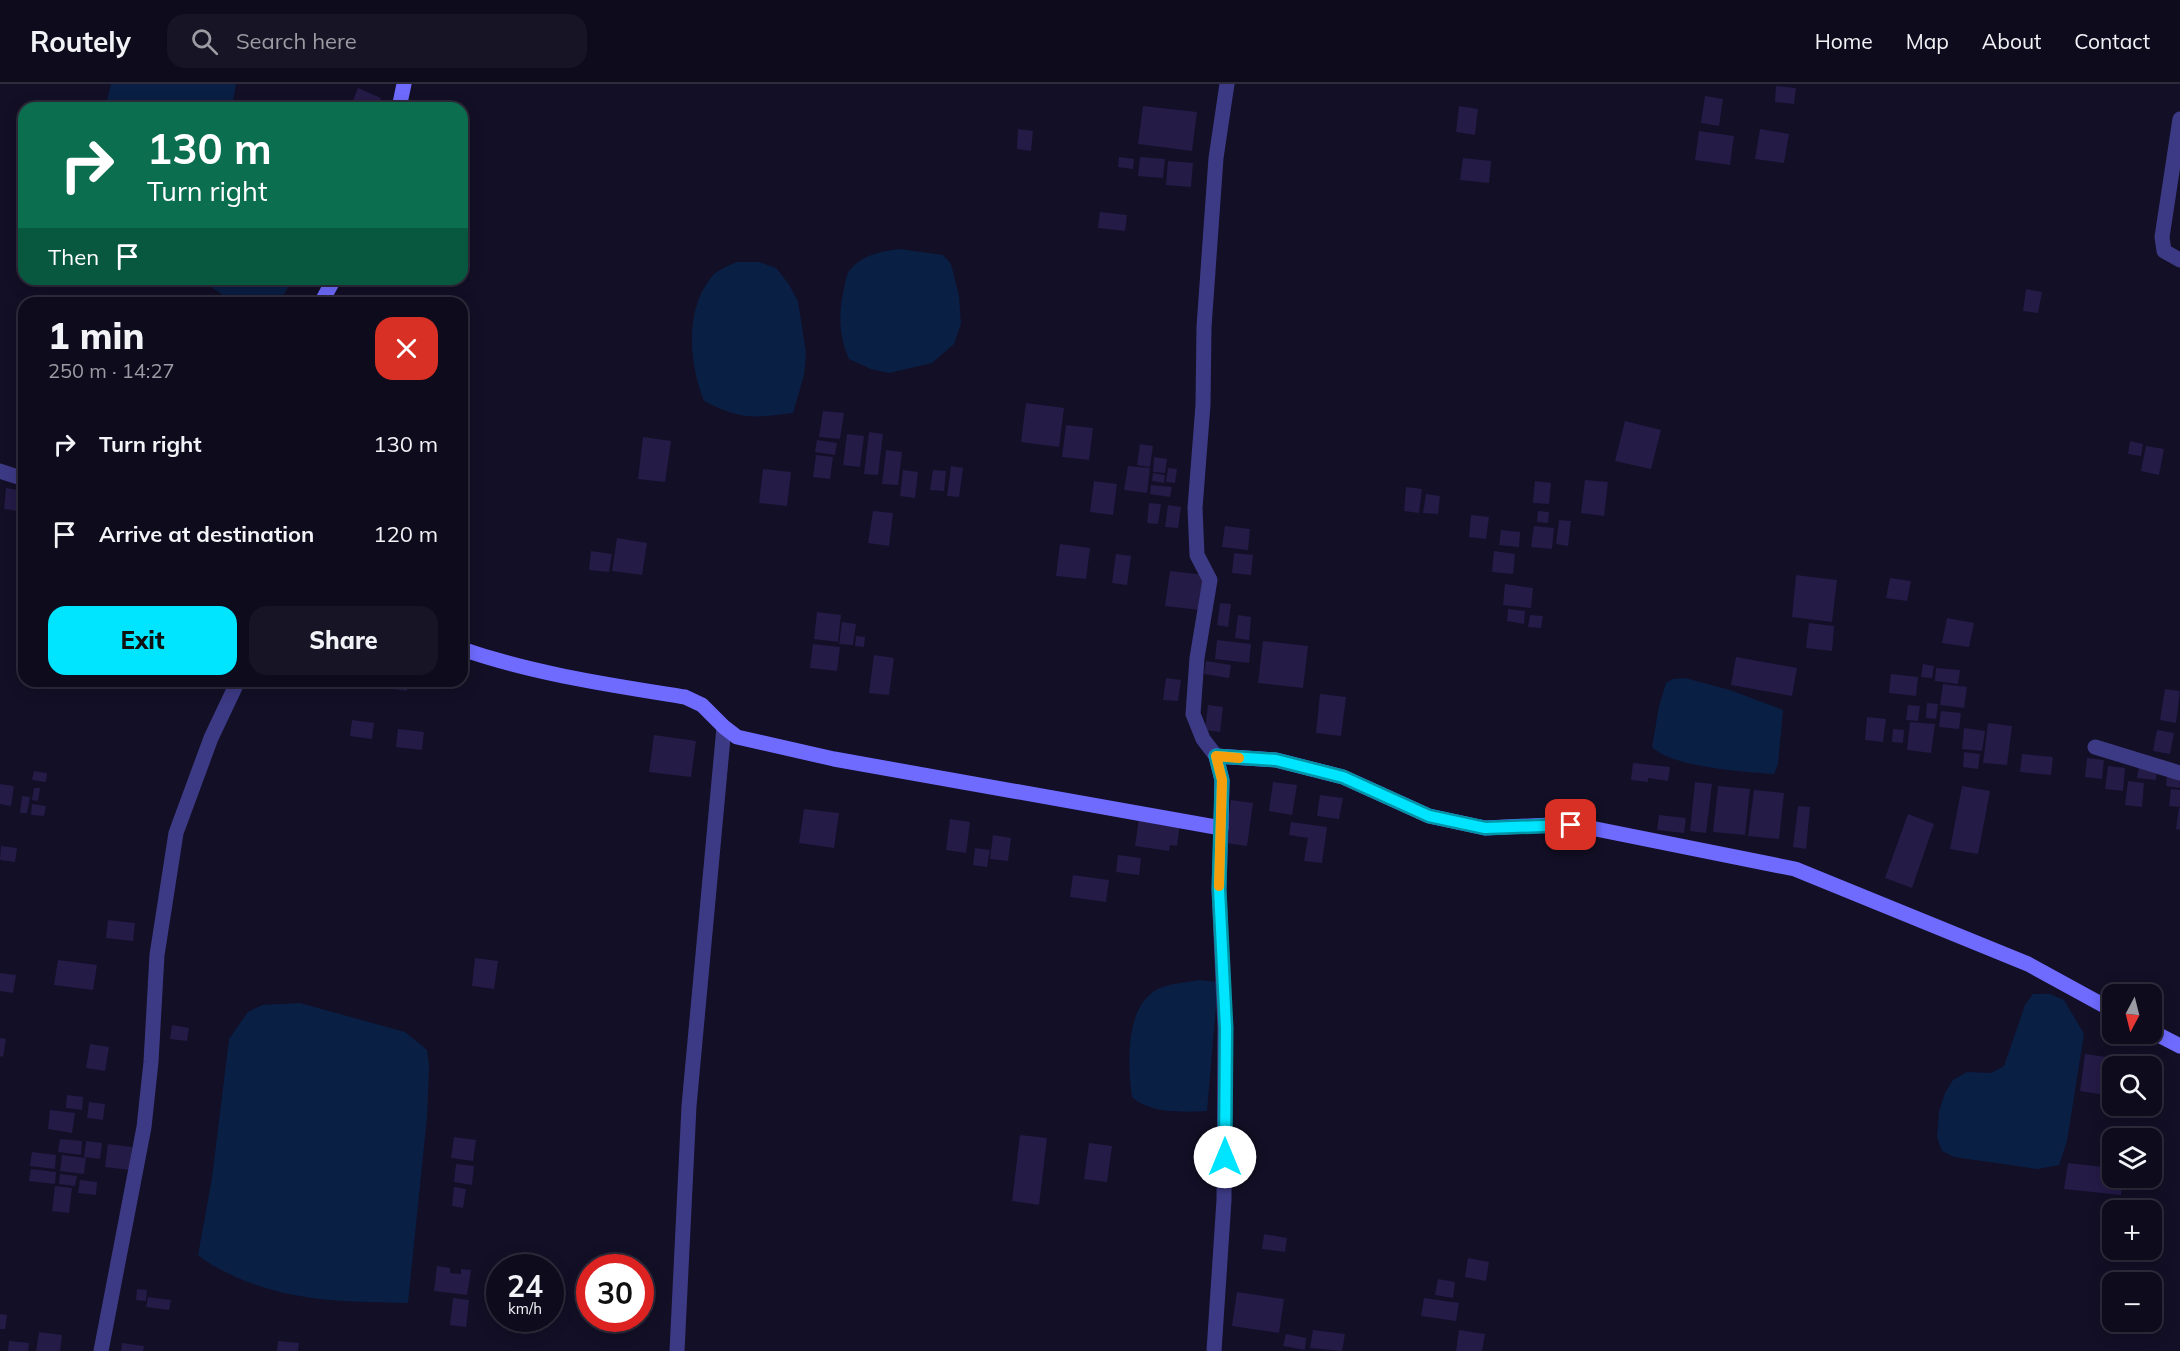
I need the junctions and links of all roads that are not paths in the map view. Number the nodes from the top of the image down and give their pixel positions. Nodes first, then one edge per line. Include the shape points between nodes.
1 (404, 84) edge
2 (1227, 84) edge
3 (400, 102) edge
4 (2180, 119) edge
5 (2180, 260) edge
6 (0, 471) edge
7 (18, 477) edge
8 (468, 651) edge
9 (235, 687) edge
10 (724, 727) junction
11 (2095, 747) dead end
12 (1216, 756) junction
13 (2180, 773) edge
14 (1221, 828) junction
15 (2102, 1005) edge
16 (2162, 1037) edge
17 (2180, 1046) edge
18 (100, 1351) edge
19 (677, 1351) edge
20 (1214, 1351) edge

1 - 3 street
2 - 12 street via 1215,169 1195,508 1197,555 1210,580 1197,658 1193,714 1203,739
4 - 5 street via 2163,237 2164,251
6 - 7 street
8 - 10 street via 546,672 685,697 702,705
9 - 18 street via 211,738 176,833 157,955 144,1126
10 - 14 street via 737,736 834,759
10 - 19 street via 689,1106
11 - 13 street
12 - 14 street via 1222,780
12 - 15 street via 1276,760 1343,777 1429,816 1485,828 1571,825 1795,869 2028,964
14 - 20 street via 1219,889 1226,1028 1224,1200
16 - 17 street

